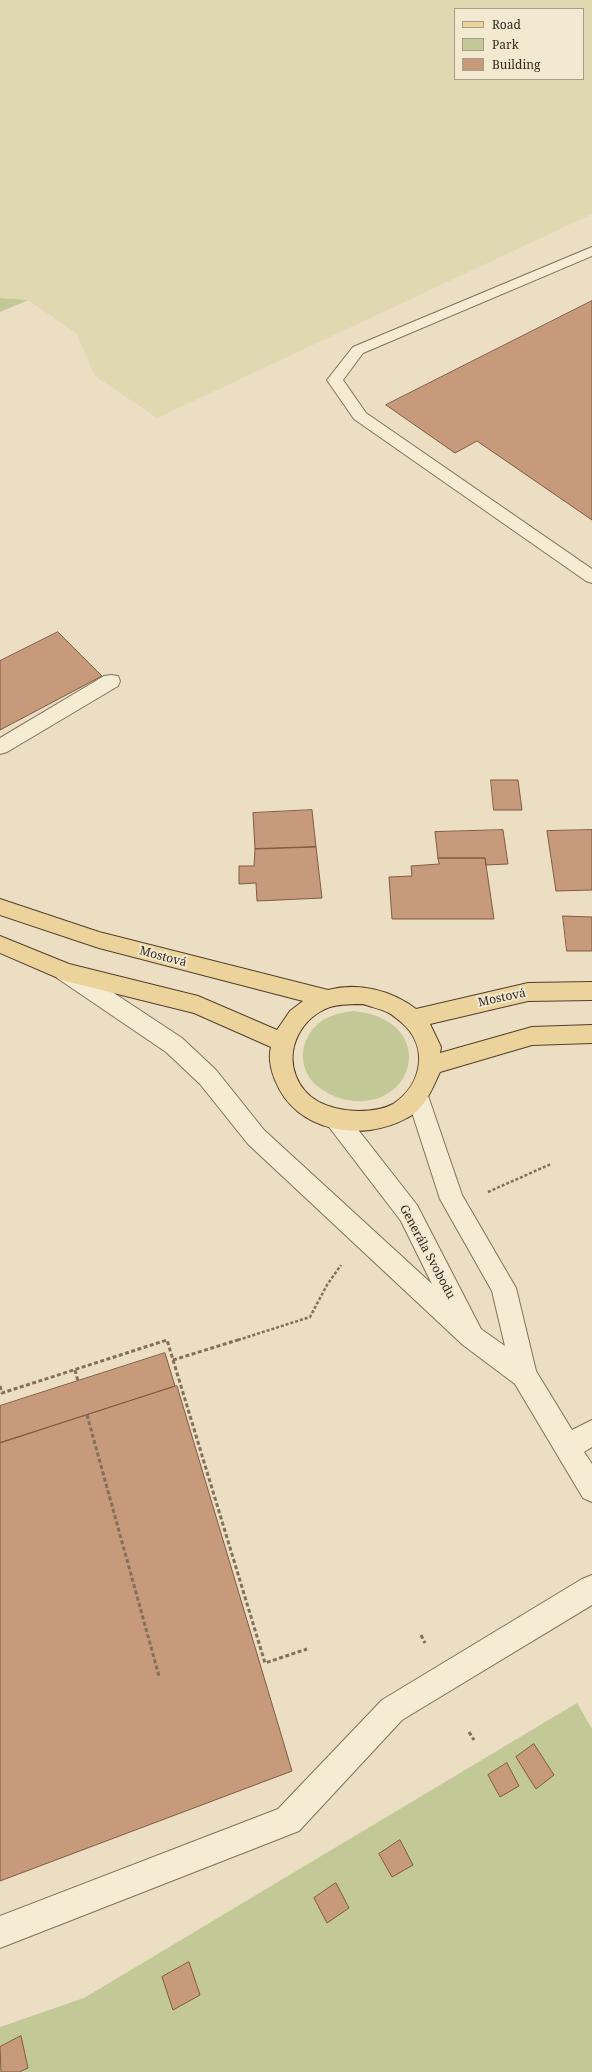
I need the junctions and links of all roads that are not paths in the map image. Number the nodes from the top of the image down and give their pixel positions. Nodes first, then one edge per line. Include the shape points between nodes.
1 (592, 251) edge
2 (592, 577) edge
3 (111, 681) dead end
4 (0, 747) edge
5 (0, 907) edge
6 (0, 944) edge
7 (65, 972) junction
8 (592, 991) edge
9 (328, 999) junction
10 (414, 1019) junction
11 (592, 1034) edge
12 (282, 1042) junction
13 (431, 1065) junction
14 (418, 1097) junction
15 (337, 1120) junction
16 (472, 1337) junction
17 (524, 1375) junction
18 (592, 1432) edge
19 (567, 1447) junction
20 (592, 1489) edge
21 (592, 1589) edge
22 (0, 1932) edge

1 - 2 street via 358,350 336,380 360,416
3 - 4 street
5 - 9 main road, Mostová via 98,940
6 - 7 main road
7 - 12 main road via 198,1006
7 - 16 street via 174,1045 208,1077 256,1137
8 - 10 main road, Mostová via 528,992
9 - 10 main road via 349,995 371,996 397,1006
9 - 12 main road via 317,1003 299,1016
10 - 13 main road via 428,1040
11 - 13 main road via 532,1036
12 - 15 main road via 281,1066 291,1090 310,1109
13 - 14 main road via 427,1082
14 - 15 main road via 396,1113 382,1119 368,1122
14 - 17 street, Generála Svobodu via 452,1199 504,1288
15 - 16 street, Generála Svobodu via 409,1213
16 - 17 street, Generála Svobodu
17 - 19 street, Generála Svobodu
18 - 19 street
19 - 20 street, Generála Svobodu
21 - 22 street via 392,1710 288,1820

